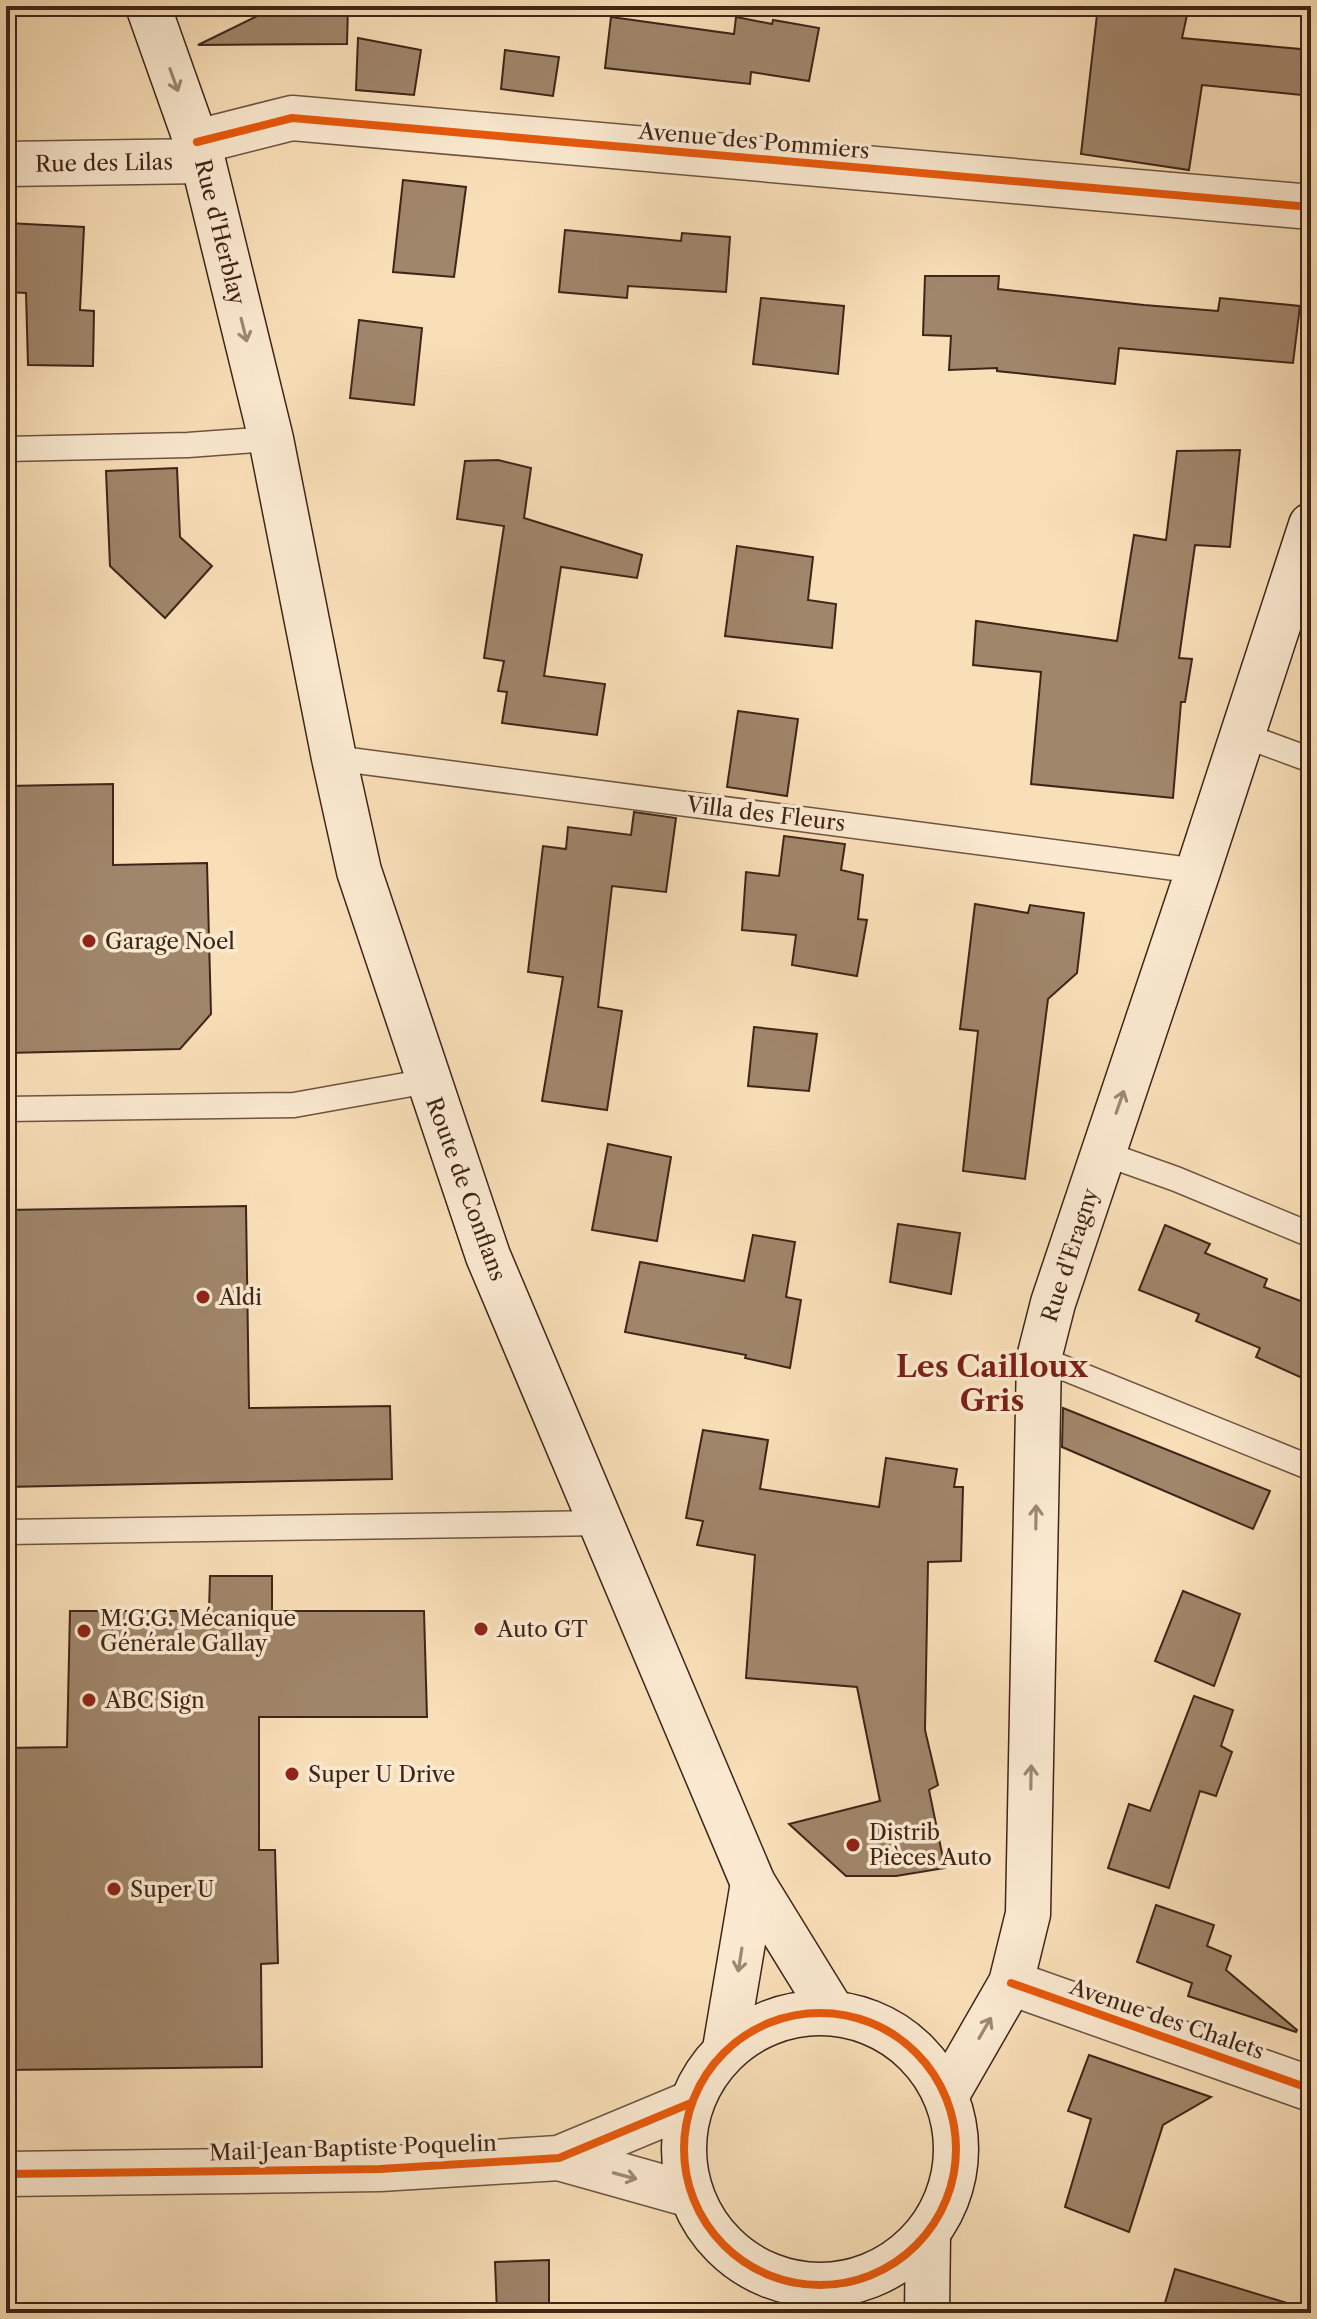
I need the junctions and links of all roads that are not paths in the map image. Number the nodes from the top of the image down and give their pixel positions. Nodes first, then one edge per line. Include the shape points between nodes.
1 (148, 6) edge
2 (200, 151) junction
3 (6, 164) edge
4 (1311, 207) edge
5 (6, 449) edge
6 (274, 451) junction
7 (1311, 525) edge
8 (1243, 735) junction
9 (334, 758) junction
10 (1311, 760) edge
11 (1198, 871) junction
12 (428, 1081) junction
13 (6, 1109) edge
14 (1103, 1153) junction
15 (1311, 1235) edge
16 (1039, 1358) junction
17 (1311, 1468) edge
18 (602, 1523) junction
19 (6, 1532) edge
20 (753, 1883) junction
21 (1011, 1983) junction
22 (833, 2013) junction
23 (725, 2049) junction
24 (1311, 2089) edge
25 (946, 2096) junction
26 (691, 2103) junction
27 (559, 2158) junction
28 (6, 2174) edge
29 (691, 2195) junction
30 (928, 2234) junction
31 (814, 2300) edge
32 (927, 2313) edge

1 -> 2 main road, Rue d'Herblay
2 - 3 main road, Rue des Lilas
2 - 4 main road, Avenue des Pommiers via 292,118
2 -> 6 main road, Rue d'Herblay
5 - 6 lane via 188,445
6 - 9 main road, Route de Conflans
7 - 8 main road, Rue d'Eragny
8 - 10 lane
8 - 11 main road, Rue d'Eragny
9 - 11 lane, Villa des Fleurs
9 - 12 main road, Route de Conflans via 359,871
14 -> 11 main road, Rue d'Eragny
12 - 13 lane via 294,1105
12 - 18 main road, Route de Conflans via 488,1256
14 - 15 lane
14 - 16 main road, Rue d'Eragny
16 - 17 lane
21 -> 16 main road, Rue d'Eragny via 1028,1914
18 - 19 lane
18 - 20 main road, Route de Conflans
20 - 22 main road, Route de Conflans
20 -> 23 main road
21 - 24 main road, Avenue des Chalets
25 -> 21 main road, Rue d'Eragny
22 - 23 main road via 794,2014 758,2027
22 - 25 main road via 869,2021 901,2038 928,2064
23 - 26 main road
25 - 30 main road via 956,2131 956,2167 947,2202
26 - 27 main road, Mail Jean Baptiste Poquelin
26 - 29 main road via 682,2149
27 - 28 main road, Mail Jean Baptiste Poquelin via 380,2169
27 -> 29 main road, Mail Jean Baptiste Poquelin
29 - 31 main road via 708,2229 735,2258
30 - 31 main road via 894,2265
30 - 32 main road

